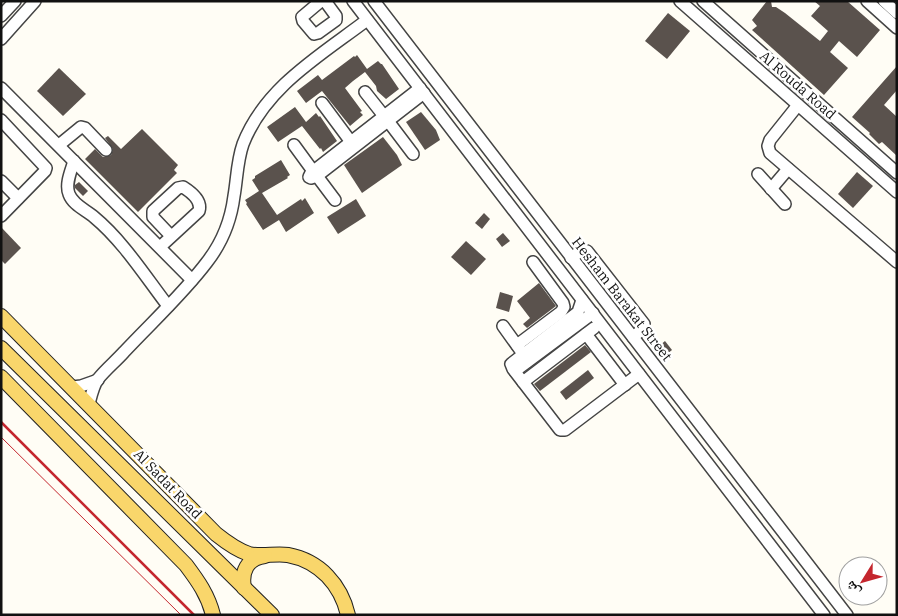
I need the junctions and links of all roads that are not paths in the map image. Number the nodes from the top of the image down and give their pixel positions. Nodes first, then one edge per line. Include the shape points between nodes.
1 (15, 1) edge
2 (35, 1) edge
3 (321, 1) edge
4 (325, 1) edge
5 (353, 1) edge
6 (374, 1) edge
7 (680, 1) edge
8 (703, 1) edge
9 (867, 1) edge
10 (884, 1) edge
11 (897, 13) edge
12 (1, 16) edge
13 (367, 20) junction
14 (897, 28) edge
15 (2, 38) edge
16 (757, 49) junction
17 (748, 62) junction
18 (786, 74) junction
19 (776, 86) junction
20 (1, 88) edge
21 (422, 90) junction
22 (365, 92) dead end
23 (322, 103) dead end
24 (798, 105) junction
25 (386, 118) junction
26 (1, 120) edge
27 (351, 142) junction
28 (58, 145) junction
29 (294, 145) dead end
30 (106, 150) dead end
31 (490, 152) junction
32 (413, 154) dead end
33 (74, 161) junction
34 (477, 163) junction
35 (788, 169) junction
36 (315, 173) junction
37 (897, 173) edge
38 (758, 174) dead end
39 (1, 181) edge
40 (771, 189) junction
41 (897, 192) edge
42 (18, 198) junction
43 (336, 200) dead end
44 (785, 204) dead end
45 (1, 216) edge
46 (171, 236) dead end
47 (160, 247) junction
48 (550, 258) junction
49 (571, 258) junction
50 (897, 262) edge
51 (192, 280) junction
52 (582, 300) junction
53 (168, 306) junction
54 (593, 314) junction
55 (1, 316) edge
56 (503, 326) dead end
57 (590, 331) junction
58 (609, 335) junction
59 (633, 338) junction
60 (1, 348) edge
61 (520, 350) junction
62 (515, 371) junction
63 (639, 374) junction
64 (1, 377) edge
65 (98, 380) junction
66 (523, 382) junction
67 (625, 384) junction
68 (73, 387) junction
69 (89, 404) junction
70 (714, 442) junction
71 (700, 453) junction
72 (216, 534) junction
73 (205, 548) junction
74 (268, 555) junction
75 (244, 588) junction
76 (213, 615) edge
77 (272, 615) edge
78 (348, 615) edge
79 (824, 615) edge
80 (847, 615) edge

1 - 12 street
2 - 15 street
3 - 4 street via 302,17 314,34 336,20
5 - 13 street
6 - 31 street, Hesham Barakat Street
7 - 17 street, Al Rouda Road
8 - 16 street, Al Rouda Road
9 - 14 street
10 - 11 street
13 - 21 street
13 - 51 street via 286,82 268,100 243,145 226,227 208,262
16 - 17 street via 756,58
16 - 18 street, Al Rouda Road
17 - 19 street, Al Rouda Road
18 - 19 street via 778,78
18 - 37 street, Al Rouda Road
19 - 24 street, Al Rouda Road
20 - 28 street
21 - 25 street
21 - 34 street
22 - 25 street
23 - 27 street
24 - 35 street via 769,143 770,153
24 - 41 street, Al Rouda Road
25 - 27 street
25 - 32 street
25 - 36 street
26 - 42 street via 46,168
27 - 36 street
28 - 30 street via 81,127
28 - 33 street
29 - 36 street
31 - 34 street
31 - 49 street, Hesham Barakat Street
33 - 47 street
33 - 53 street via 67,186 72,200 118,241
34 - 48 street
35 - 40 street
35 - 50 street
36 - 43 street
38 - 40 street
39 - 42 street
40 - 44 street
42 - 45 street
46 - 47 street
47 - 51 street
48 - 52 street
48 - 61 street via 535,265 564,307
49 - 59 street, Hesham Barakat Street
49 - 59 street via 582,250 588,251 644,324
51 - 53 street
52 - 54 street
52 - 61 street via 578,312
53 - 65 street
54 - 57 street
54 - 58 street
54 - 62 street
55 - 68 main road, Al Sadat Road
56 - 61 street
57 - 58 street
57 - 66 street
57 - 67 street
58 - 63 street
59 - 70 street, Hesham Barakat Street
60 - 73 main road, Al Sadat Road
61 - 62 street via 511,364
62 - 66 street
63 - 67 street
63 - 71 street
64 - 76 main road via 186,565 204,590
65 - 68 street
65 - 69 street
66 - 67 street via 562,430
68 - 69 main road, Al Sadat Road
69 - 72 main road, Al Sadat Road
70 - 71 street
70 - 80 street, Hesham Barakat Street
71 - 79 street
72 - 73 main road via 214,547
72 - 74 main road, Al Sadat Road via 250,554
73 - 75 main road, Al Sadat Road
74 - 75 main road via 250,561 242,578
74 - 78 main road, Al Sadat Road via 288,555 323,571 336,585
75 - 77 main road, Al Sadat Road

